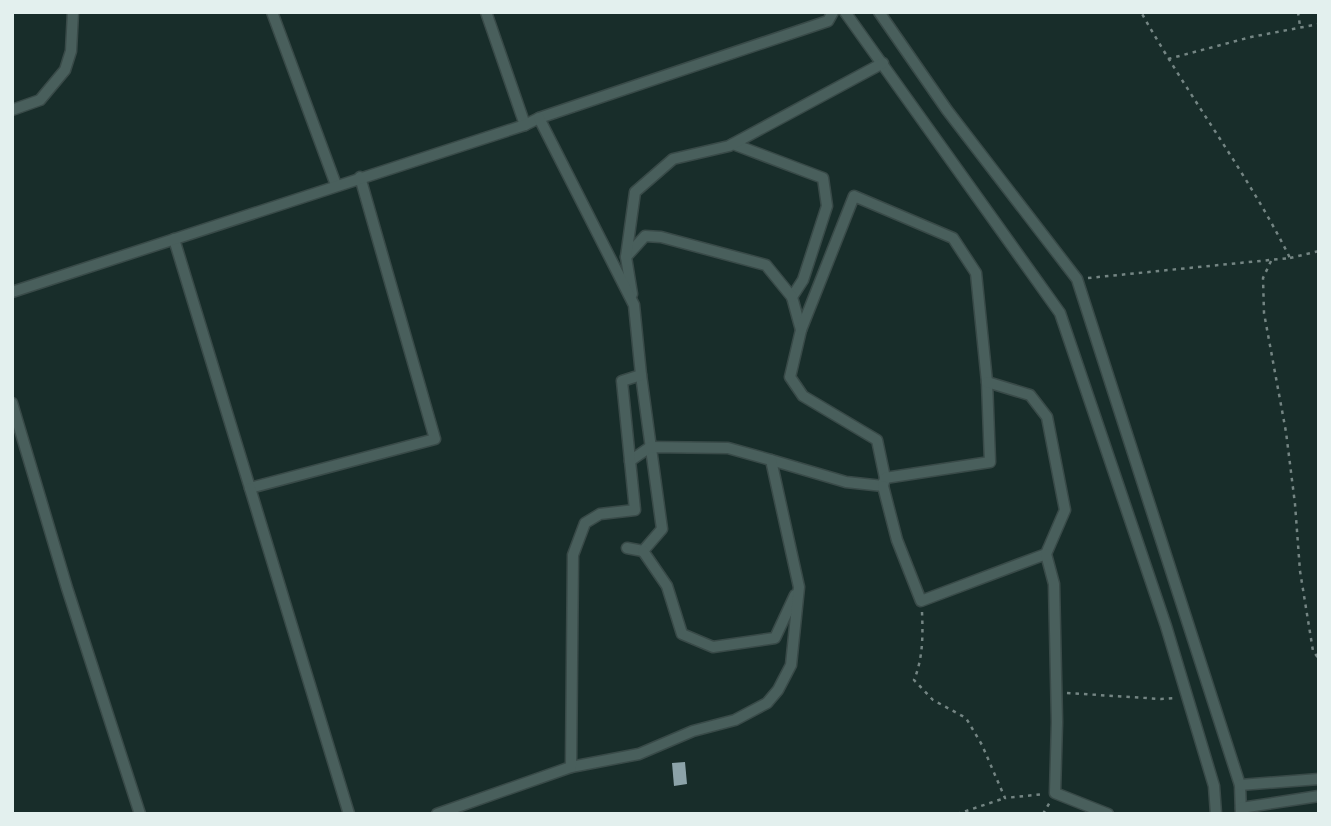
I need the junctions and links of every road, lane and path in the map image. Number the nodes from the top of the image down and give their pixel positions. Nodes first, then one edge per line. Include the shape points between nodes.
1 (74, 12) edge
2 (272, 12) edge
3 (485, 12) edge
4 (833, 12) edge
5 (845, 12) edge
6 (879, 12) edge
7 (1142, 12) edge
8 (1297, 12) edge
9 (1319, 24) edge
10 (1300, 27) junction
11 (1168, 59) junction
12 (883, 62) junction
13 (12, 110) edge
14 (539, 118) junction
15 (525, 125) junction
16 (733, 144) junction
17 (360, 177) junction
18 (336, 185) junction
19 (174, 239) junction
20 (1319, 251) edge
21 (625, 257) junction
22 (1290, 258) junction
23 (1271, 260) junction
24 (1077, 279) junction
25 (12, 292) edge
26 (792, 297) junction
27 (634, 305) junction
28 (801, 330) junction
29 (641, 376) junction
30 (987, 382) junction
31 (12, 403) edge
32 (650, 447) junction
33 (771, 460) junction
34 (630, 461) junction
35 (884, 482) junction
36 (250, 488) junction
37 (627, 548) dead end
38 (643, 551) junction
39 (1046, 554) junction
40 (799, 587) junction
41 (921, 601) junction
42 (1319, 659) edge
43 (1057, 692) junction
44 (1188, 697) junction
45 (571, 767) junction
46 (1319, 779) edge
47 (1240, 785) junction
48 (1055, 793) junction
49 (1319, 796) edge
50 (1005, 798) junction
51 (1241, 811) edge
52 (140, 814) edge
53 (349, 814) edge
54 (437, 814) edge
55 (957, 814) edge
56 (1108, 814) edge
57 (1216, 814) edge

1 - 13 street via 65,70 40,100
2 - 18 street
3 - 15 street
4 - 14 street via 828,21
5 - 12 street
6 - 24 street via 947,110
7 - 11 path
8 - 10 path
9 - 10 path
10 - 11 path
11 - 22 path via 1267,213
12 - 16 street
12 - 44 street via 1060,313
14 - 15 street
14 - 27 street
15 - 17 street
16 - 21 street via 673,159 635,192
16 - 26 street via 823,178 827,206 803,280
17 - 18 street
17 - 36 street via 435,439
18 - 19 street
19 - 25 street
19 - 36 street
20 - 22 path
21 - 26 street via 645,236 661,237 766,265
21 - 27 street
22 - 23 path
23 - 24 path
23 - 42 path via 1263,278 1264,313 1286,432 1312,651
24 - 47 street
26 - 28 street
27 - 29 street
28 - 30 street via 854,196 953,238 976,273
28 - 35 street via 790,377 803,396 877,440
29 - 32 street
29 - 34 street via 622,381
30 - 35 street via 990,462
30 - 39 street via 1030,395 1047,417 1065,510
31 - 52 street
32 - 33 street via 728,448
32 - 34 street
32 - 38 street via 662,529
33 - 35 street via 846,482
33 - 40 street
34 - 45 street via 635,510 600,514 585,523 573,555
35 - 41 street via 897,540
36 - 53 street
37 - 38 street
38 - 40 street via 667,586 682,634 713,647 775,638
39 - 41 street
39 - 43 street via 1054,583
40 - 45 street via 791,665 767,703 736,720 639,754
41 - 50 path via 923,637 914,680 933,700 967,718
43 - 44 path
43 - 48 street
44 - 57 street via 1214,786
45 - 54 street
46 - 47 street
47 - 51 street
48 - 50 path
48 - 56 street
49 - 51 street
50 - 55 path

